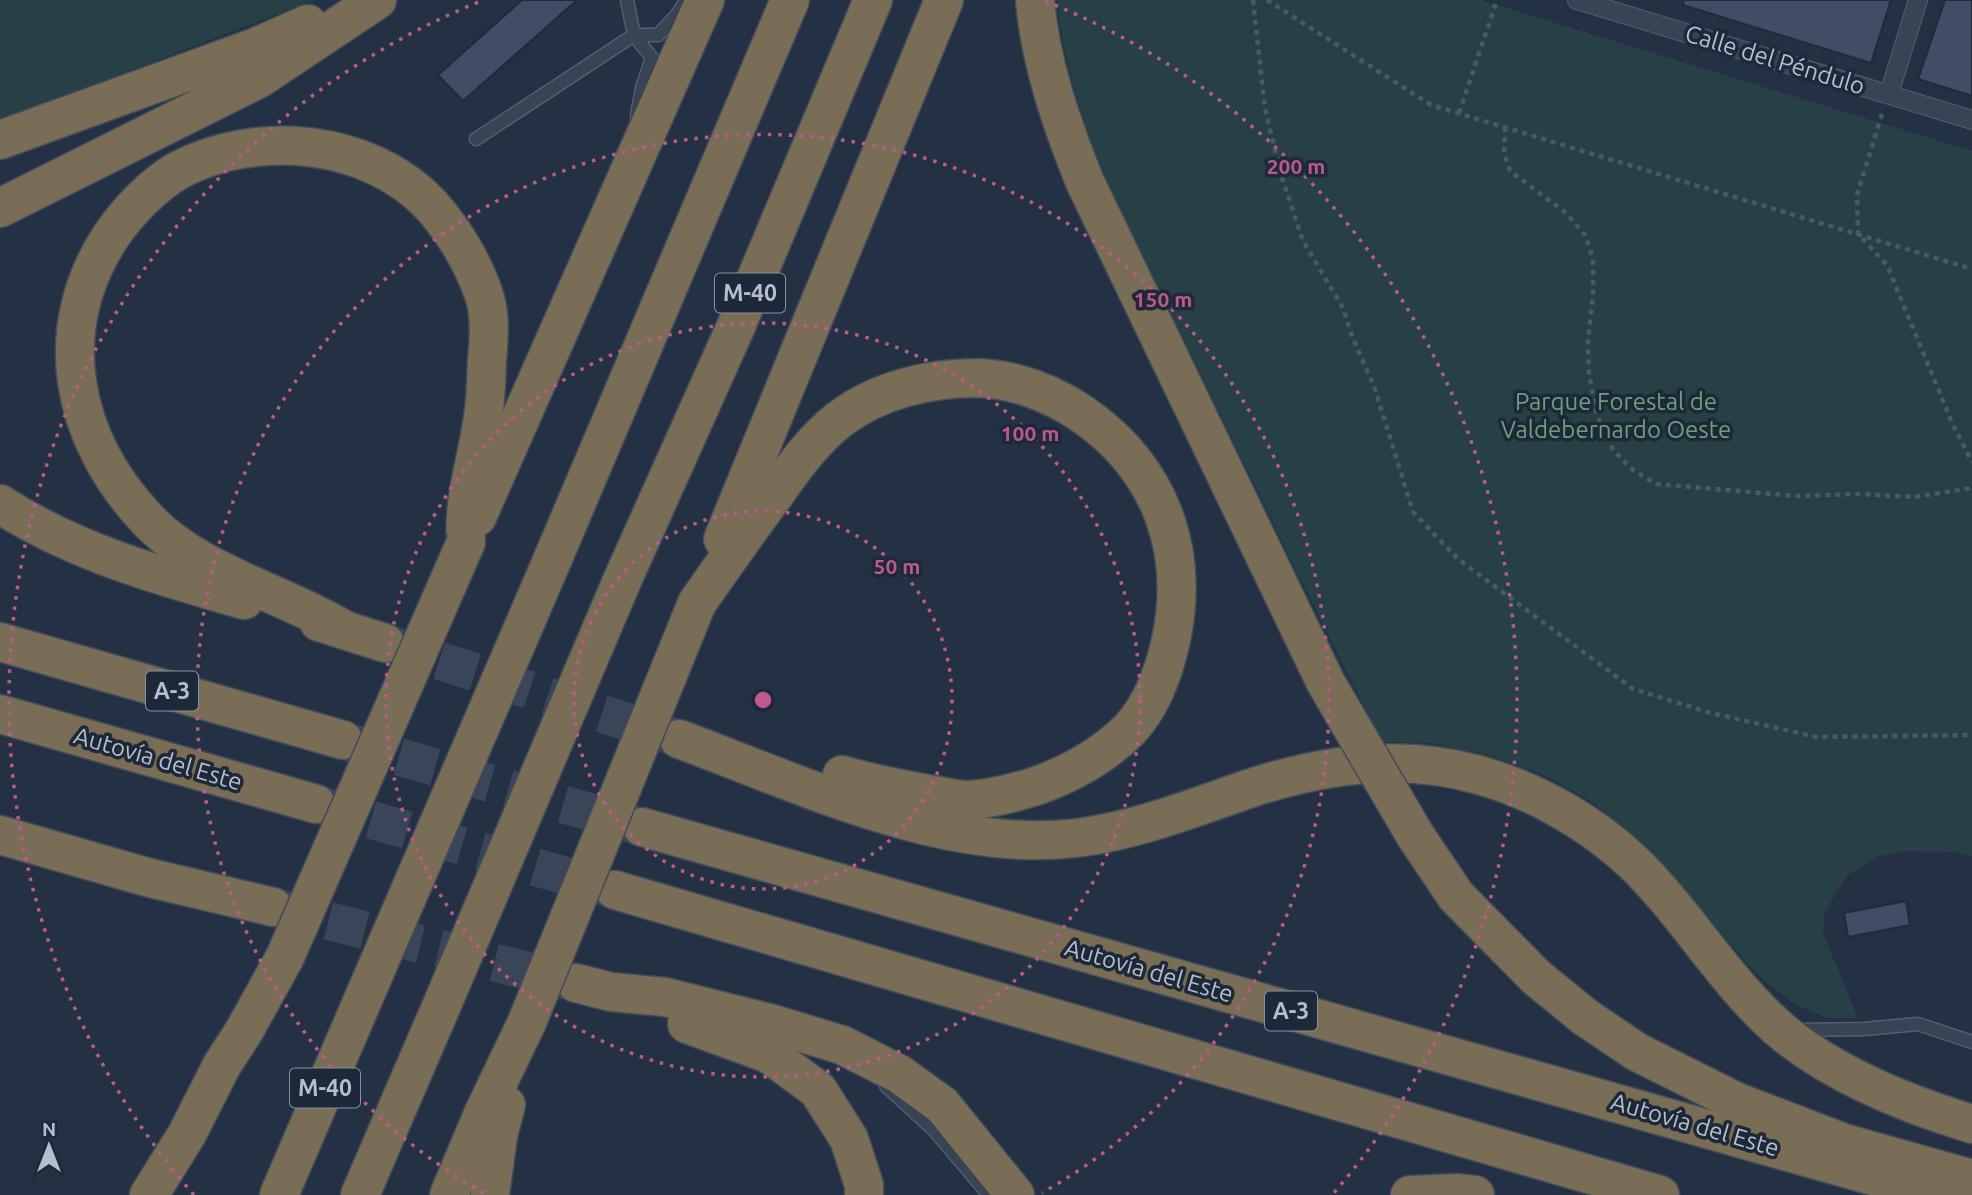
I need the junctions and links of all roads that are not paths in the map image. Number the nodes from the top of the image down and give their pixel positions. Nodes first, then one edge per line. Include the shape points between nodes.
1 (357, 0) edge
2 (377, 0) edge
3 (627, 0) edge
4 (687, 0) edge
5 (705, 0) edge
6 (790, 0) edge
7 (873, 0) edge
8 (944, 0) edge
9 (1035, 0) edge
10 (1577, 0) edge
11 (1918, 0) edge
12 (634, 35) junction
13 (1889, 94) junction
14 (1972, 120) edge
15 (476, 139) dead end
16 (0, 140) edge
17 (627, 180) junction
18 (0, 208) edge
19 (0, 504) edge
20 (466, 542) junction
21 (697, 603) junction
22 (343, 629) junction
23 (0, 642) edge
24 (385, 643) tunnel mouth
25 (0, 714) edge
26 (343, 740) tunnel mouth
27 (316, 804) tunnel mouth
28 (642, 827) tunnel mouth
29 (0, 835) edge
30 (0, 855) edge
31 (150, 878) junction
32 (615, 890) tunnel mouth
33 (273, 907) tunnel mouth
34 (285, 957) junction
35 (527, 1022) junction
36 (1781, 1030) junction
37 (1972, 1042) edge
38 (842, 1045) junction
39 (1972, 1124) edge
40 (1972, 1179) edge
41 (149, 1195) edge
42 (180, 1195) edge
43 (279, 1195) edge
44 (360, 1195) edge
45 (449, 1195) edge
46 (490, 1195) edge
47 (864, 1195) edge
48 (989, 1195) edge
49 (1015, 1195) edge
50 (1410, 1195) edge
51 (1475, 1195) edge
52 (1660, 1195) edge
53 (1940, 1195) edge

1 - 16 highway via 256,47
2 - 18 highway via 260,78
3 - 12 lane
4 - 12 lane via 658,34
5 - 17 highway
6 - 43 highway, M-40, bridge
7 - 44 highway, M-40, bridge
8 - 21 highway
9 - 40 highway, bridge via 1051,85 1084,182 1326,683 1456,896 1536,977 1637,1052 1737,1102 1844,1143
10 - 13 street, Calle del Péndulo
11 - 13 street
12 - 15 lane
12 - 17 lane via 652,58 642,88
13 - 14 street, Calle del Péndulo
17 - 20 highway
19 - 22 highway via 86,549 183,583
20 - 22 highway via 465,516 483,417 489,332 484,294 451,230 429,203 399,180 361,159 319,148 245,148 211,156 177,172 147,194 96,258 75,329 74,367 82,409 102,456 147,520 223,572
20 - 34 highway, bridge
21 - 35 highway, bridge
21 - 36 highway via 808,448 841,418 885,394 959,378 1016,383 1051,396 1108,432 1135,460 1167,523 1178,586 1174,625 1166,663 1152,696 1130,728 1062,777 1018,792 966,800 881,786 790,761 679,739 897,818 944,831 1033,841 1120,831 1254,787 1348,765 1391,762 1477,774 1530,792 1591,828 1634,863 1723,971
22 - 24 highway
23 - 26 highway, A-3
25 - 27 highway, Autovía del Este
28 - 53 highway, Autovía del Este / A-3
29 - 31 highway
30 - 31 highway
31 - 33 highway
32 - 52 highway
34 - 41 highway
34 - 42 highway
35 - 45 highway
35 - 46 highway via 498,1136
36 - 37 lane via 1917,1024
36 - 39 highway via 1862,1083
38 - 47 highway via 665,997 594,987 769,1054 818,1090 849,1139
38 - 48 lane via 934,1130
38 - 49 highway via 899,1074 942,1105
50 - 51 highway

